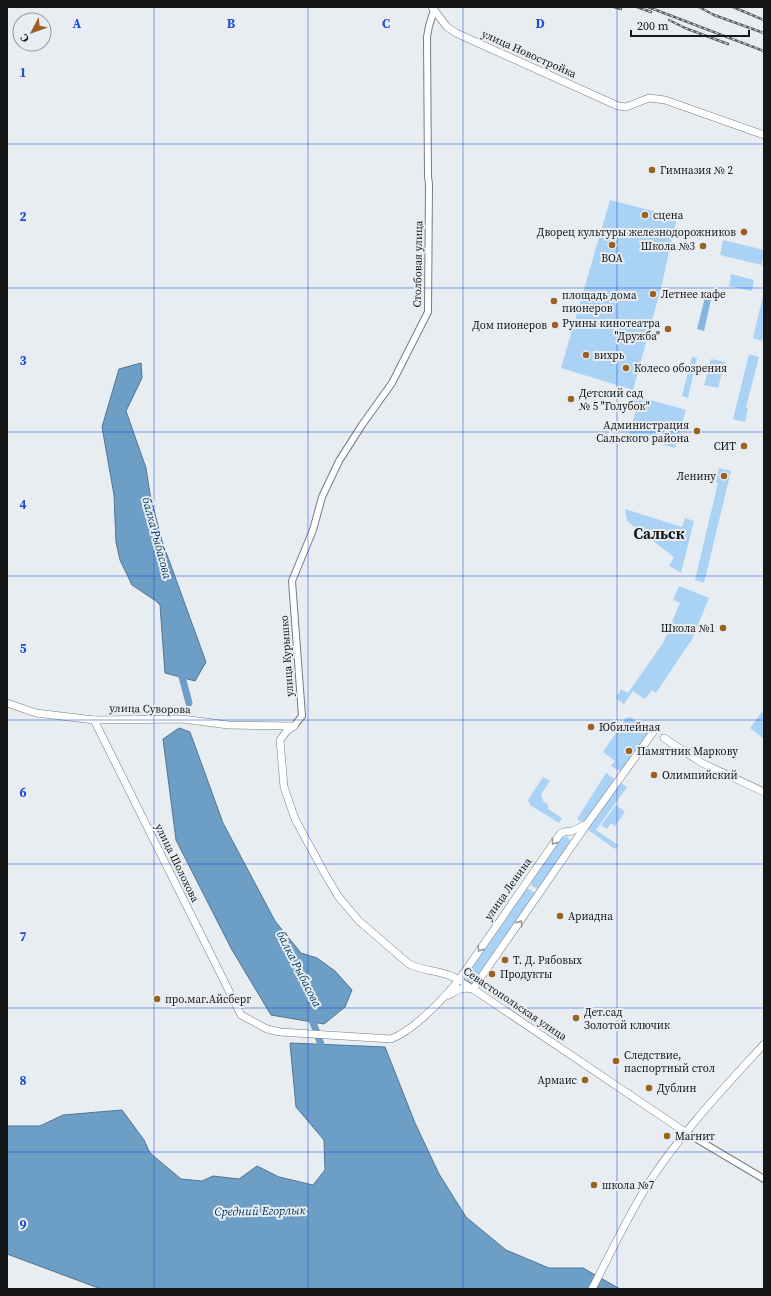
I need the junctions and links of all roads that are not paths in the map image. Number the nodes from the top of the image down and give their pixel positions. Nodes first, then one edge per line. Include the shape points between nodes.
1 (433, 9) edge
2 (764, 135) edge
3 (292, 581) joint
4 (7, 703) edge
5 (94, 720) junction
6 (294, 726) junction
7 (654, 731) dead end
8 (664, 738) dead end
9 (764, 792) edge
10 (587, 824) junction
11 (459, 980) junction
12 (473, 989) junction
13 (441, 1000) junction
14 (764, 1044) edge
15 (685, 1132) junction
16 (764, 1179) edge
17 (592, 1289) edge

1 - 2 main road, улица Новостройка via 456,33 618,106 626,107 649,98 665,100
1 - 3 street, Столбовая улица via 427,37 428,312 392,383 339,461 322,497 313,530
3 - 6 street, улица Курышко via 302,716
4 - 5 main road, улица Суворова via 36,713
5 - 6 main road, улица Суворова via 183,719 228,725
5 - 13 main road, улица Шолохова via 241,1015 267,1029 280,1032 391,1039 400,1035
6 - 11 main road, Севастопольская улица via 280,740 284,787 295,819 338,896 359,921 409,964
7 - 10 main road
8 - 9 main road via 702,763
10 -> 11 main road, улица Ленина via 560,834
12 -> 10 main road
11 - 12 street, Севастопольская улица
11 - 13 main road, улица Ленина
12 - 13 main road via 455,990
12 - 15 main road, Севастопольская улица
14 - 15 main road
15 - 16 street, Севастопольская улица
15 - 17 main road via 637,1203

